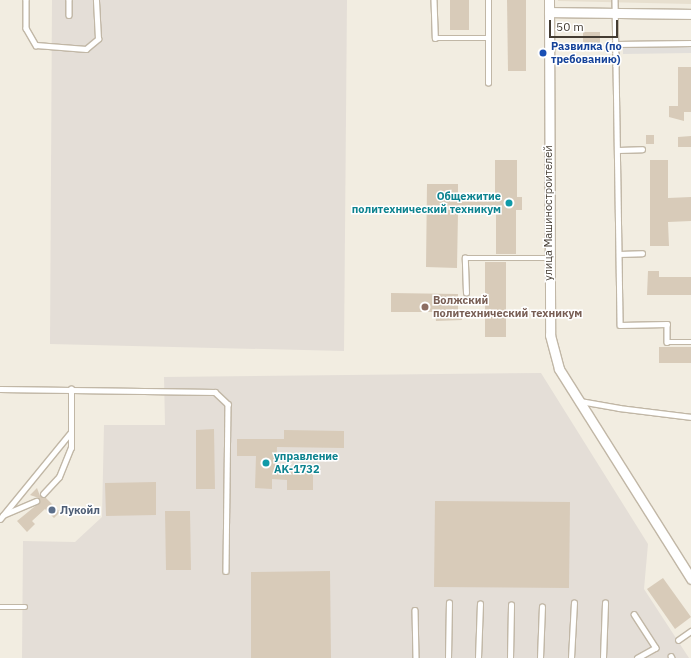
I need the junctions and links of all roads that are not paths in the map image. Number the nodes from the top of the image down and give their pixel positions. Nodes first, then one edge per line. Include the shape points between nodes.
1 (26, 0) edge
2 (68, 0) edge
3 (96, 0) edge
4 (434, 0) edge
5 (488, 0) edge
6 (549, 0) edge
7 (615, 0) edge
8 (549, 12) junction
9 (616, 13) junction
10 (691, 14) edge
11 (69, 15) dead end
12 (488, 38) junction
13 (691, 43) edge
14 (616, 44) junction
15 (488, 83) dead end
16 (642, 149) dead end
17 (618, 150) junction
18 (642, 253) dead end
19 (619, 254) junction
20 (548, 258) junction
21 (466, 293) dead end
22 (691, 342) edge
23 (0, 389) edge
24 (71, 389) junction
25 (579, 400) junction
26 (691, 416) edge
27 (71, 432) junction
28 (43, 494) dead end
29 (36, 501) dead end
30 (1, 517) edge
31 (226, 571) dead end
32 (691, 579) edge
33 (449, 603) dead end
34 (574, 603) dead end
35 (605, 603) dead end
36 (480, 604) dead end
37 (511, 605) dead end
38 (25, 606) dead end
39 (542, 607) dead end
40 (0, 608) edge
41 (415, 610) dead end
42 (634, 614) dead end
43 (691, 631) edge
44 (678, 640) dead end
45 (416, 658) edge
46 (448, 658) edge
47 (478, 658) edge
48 (510, 658) edge
49 (540, 658) edge
50 (571, 658) edge
51 (603, 658) edge
52 (638, 658) edge

1 - 3 lane via 26,28 36,45 86,48 98,39
2 - 11 lane
4 - 12 lane via 435,38
5 - 12 lane
6 - 8 street, улица Машиностроителей
7 - 9 lane
8 - 9 street
8 - 20 street, улица Машиностроителей
9 - 10 street
9 - 14 lane
12 - 15 lane
13 - 14 lane
14 - 17 lane
16 - 17 lane
17 - 19 lane
18 - 19 lane
19 - 22 lane via 620,325 667,324 668,342
20 - 21 lane via 465,258
20 - 25 street, улица Машиностроителей via 550,335 559,369
23 - 24 lane
24 - 27 lane
24 - 31 lane via 215,392 228,404
25 - 26 lane via 619,408
25 - 32 street, улица Машиностроителей
27 - 28 lane via 71,448 58,477
27 - 30 lane
29 - 30 lane
33 - 46 lane
34 - 50 lane
35 - 51 lane
36 - 47 lane
37 - 48 lane
38 - 40 lane
39 - 49 lane
41 - 45 lane
42 - 52 lane via 656,648
43 - 44 lane

